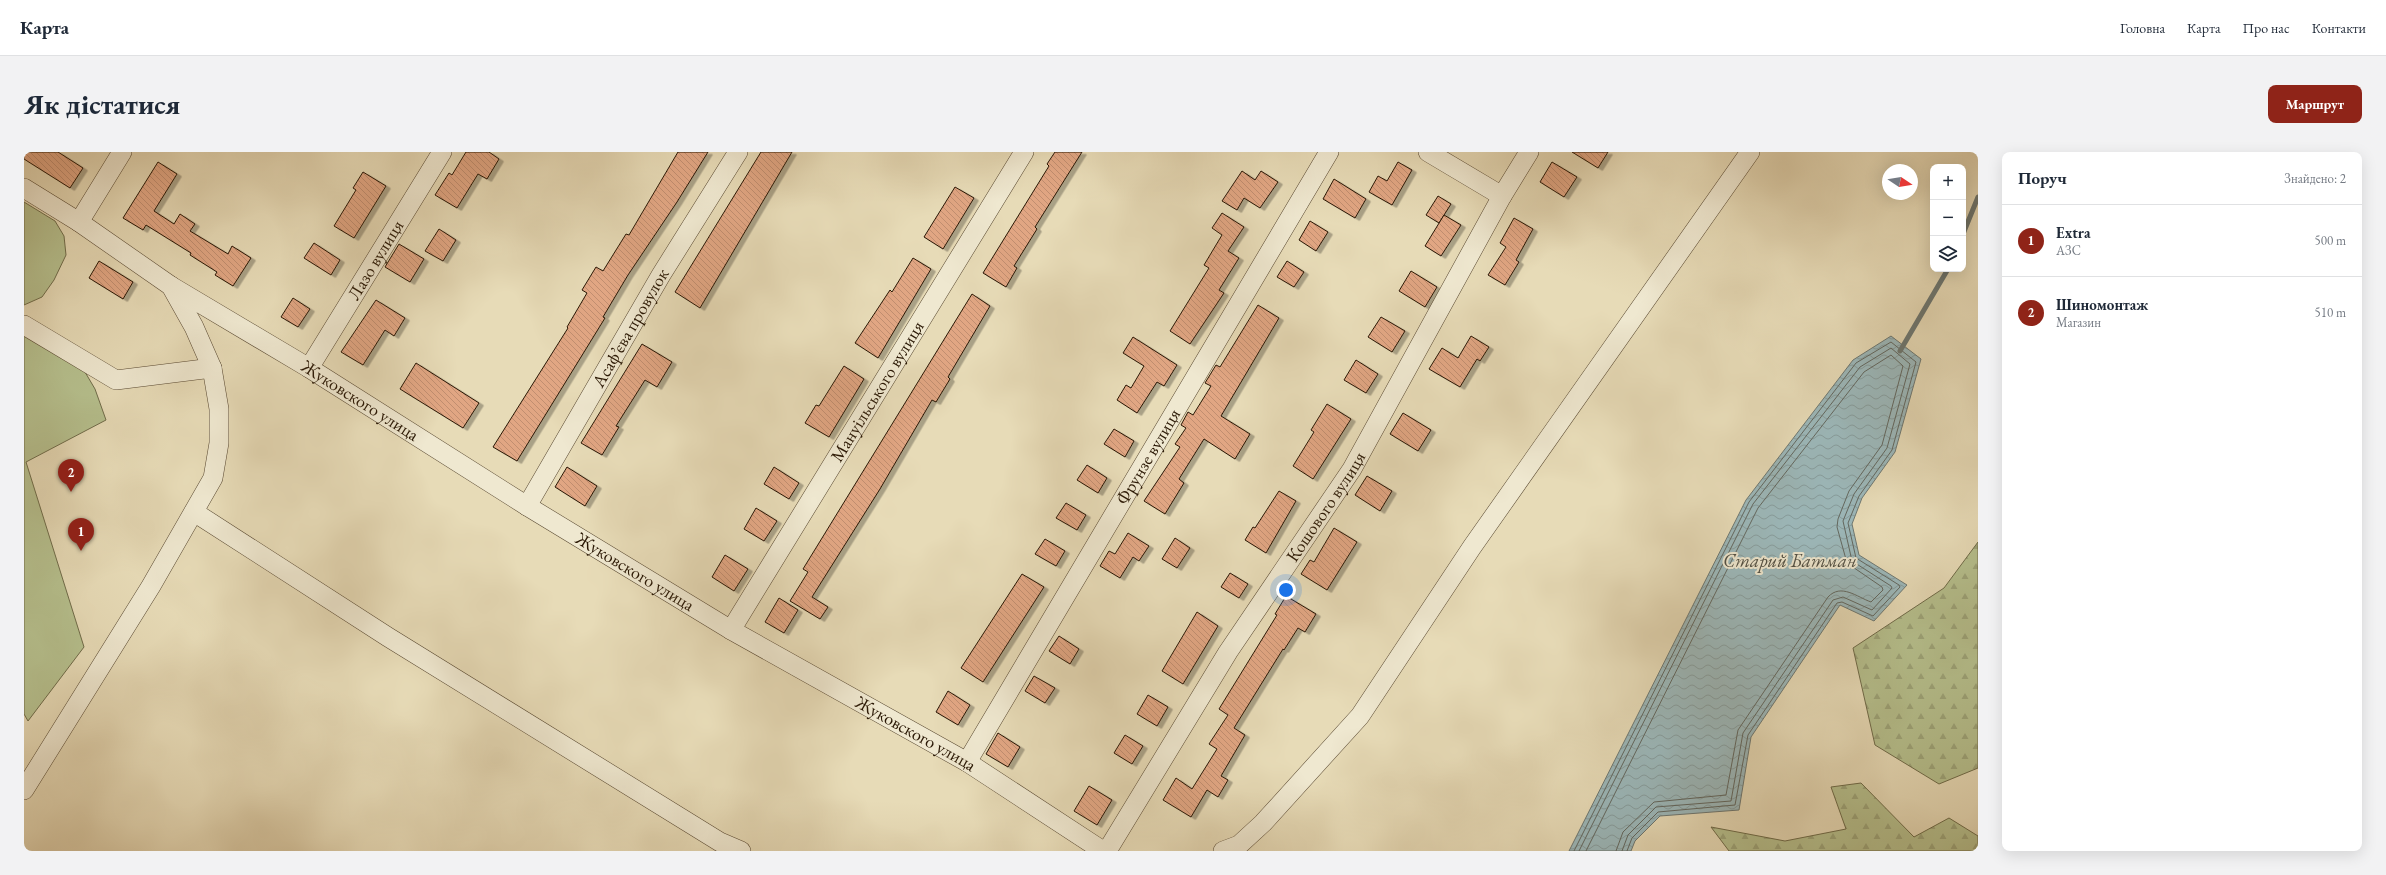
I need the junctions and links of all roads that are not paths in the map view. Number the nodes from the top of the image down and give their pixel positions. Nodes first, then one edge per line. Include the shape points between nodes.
1 (122, 152) edge
2 (442, 152) edge
3 (738, 152) edge
4 (1024, 152) edge
5 (1329, 152) edge
6 (1428, 152) edge
7 (1529, 152) edge
8 (1750, 152) edge
9 (24, 188) edge
10 (1502, 196) junction
11 (79, 222) junction
12 (171, 286) junction
13 (24, 325) edge
14 (212, 368) junction
15 (309, 368) junction
16 (527, 506) junction
17 (194, 512) junction
18 (731, 630) junction
19 (966, 762) junction
20 (24, 790) edge
21 (741, 851) edge
22 (1103, 851) edge
23 (1107, 851) edge
24 (1223, 851) edge

1 - 11 street
2 - 15 street, Лазо вулиця
3 - 16 street, Асаф’єва провулок via 661,275
4 - 18 street, Мануільського вулиця
5 - 19 street, Фрунзе вулиця
6 - 10 street
7 - 10 street, Кошового вулиця
8 - 24 street via 1472,547 1360,716 1263,823 1240,845
9 - 11 street, Жуковского улица
10 - 23 street, Кошового вулиця via 1352,469 1228,652
11 - 12 street, Жуковского улица
12 - 14 street via 194,327
12 - 15 street, Жуковского улица
13 - 14 street via 116,380
14 - 17 street via 219,409 219,443 213,478
15 - 16 street, Жуковского улица
16 - 18 street, Жуковского улица
17 - 20 street
17 - 21 street via 388,637 720,842
18 - 19 street, Жуковского улица
19 - 22 street, Жуковского улица

